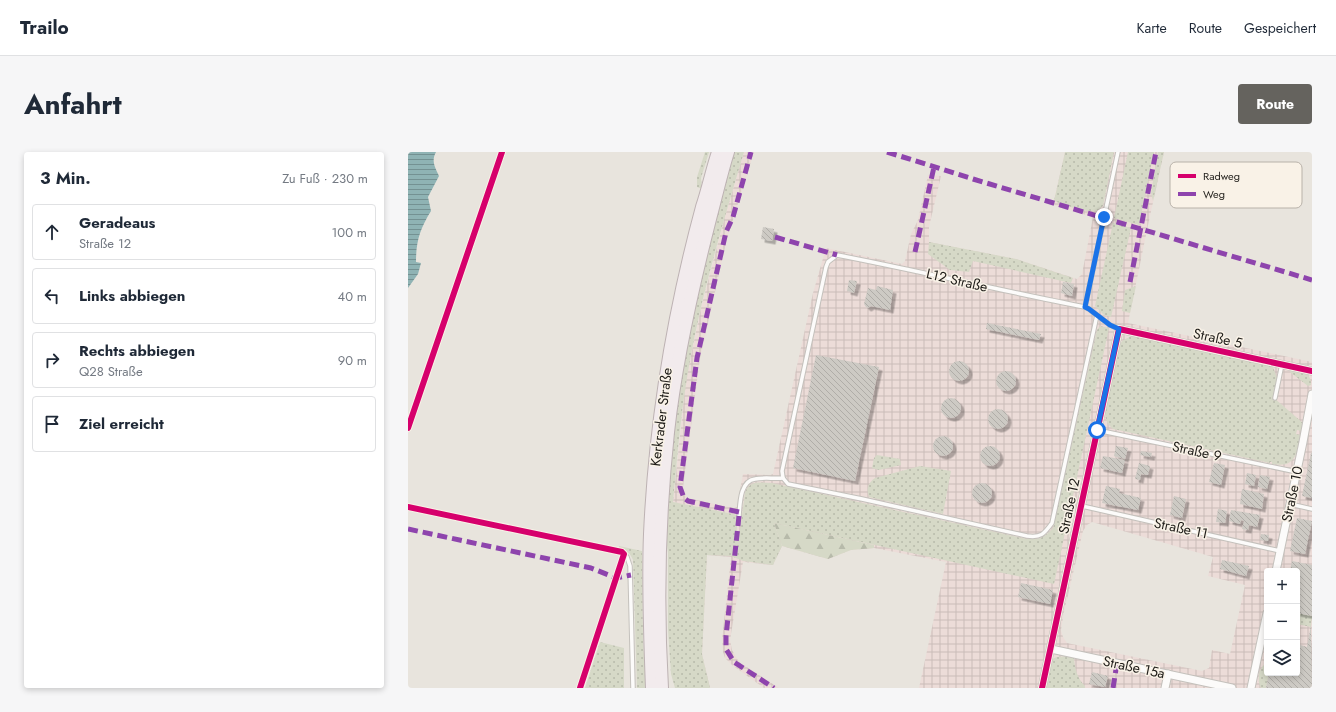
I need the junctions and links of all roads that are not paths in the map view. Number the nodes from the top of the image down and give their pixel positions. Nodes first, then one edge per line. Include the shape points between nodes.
1 (718, 152) edge
2 (728, 152) edge
3 (1118, 152) edge
4 (1085, 307) junction
5 (1097, 315) junction
6 (1119, 329) junction
7 (1282, 364) junction
8 (1312, 370) edge
9 (1312, 394) edge
10 (1275, 398) dead end
11 (1097, 430) junction
12 (1304, 442) junction
13 (1312, 444) edge
14 (1297, 472) junction
15 (783, 478) junction
16 (1290, 504) junction
17 (1082, 506) junction
18 (408, 507) edge
19 (1312, 509) edge
20 (739, 516) dead end
21 (1280, 551) junction
22 (1277, 568) edge
23 (1264, 627) edge
24 (1051, 649) junction
25 (661, 662) junction
26 (1168, 674) junction
27 (1218, 686) edge
28 (633, 688) edge
29 (652, 688) edge
30 (662, 688) edge
31 (670, 688) edge
32 (1042, 688) edge
33 (1165, 688) edge
34 (1232, 688) edge
35 (1251, 688) edge

1 - 29 highway, Kerkrader Straße via 676,317 658,431 650,535
2 - 25 highway, Kerkrader Straße via 686,316 668,431 659,557
3 - 4 lane
4 - 5 lane
4 - 15 lane, L12 Straße via 837,255 826,267 782,471
5 - 6 lane
5 - 15 lane via 1052,523 1045,533 1036,537 1027,536 788,484
6 - 7 street, Straße 5
6 - 11 street, Straße 12
7 - 8 street, Straße 5
7 - 10 lane
9 - 12 street, Straße 10
11 - 14 lane, Straße 9
11 - 17 street, Straße 12
12 - 13 street
12 - 14 street, Straße 10
14 - 16 street, Straße 10
15 - 20 lane via 748,481 744,486
16 - 19 lane
16 - 21 street, Straße 10
17 - 21 lane, Straße 11
17 - 24 street, Straße 12
18 - 28 lane via 622,552 630,566
21 - 22 street, Straße 10
23 - 35 street
24 - 26 street, Straße 15a
24 - 32 street, Straße 12
25 - 30 highway, Kerkrader Straße
25 - 31 highway
26 - 27 street, Straße 15a
26 - 33 street
27 - 34 street, Straße 15a

